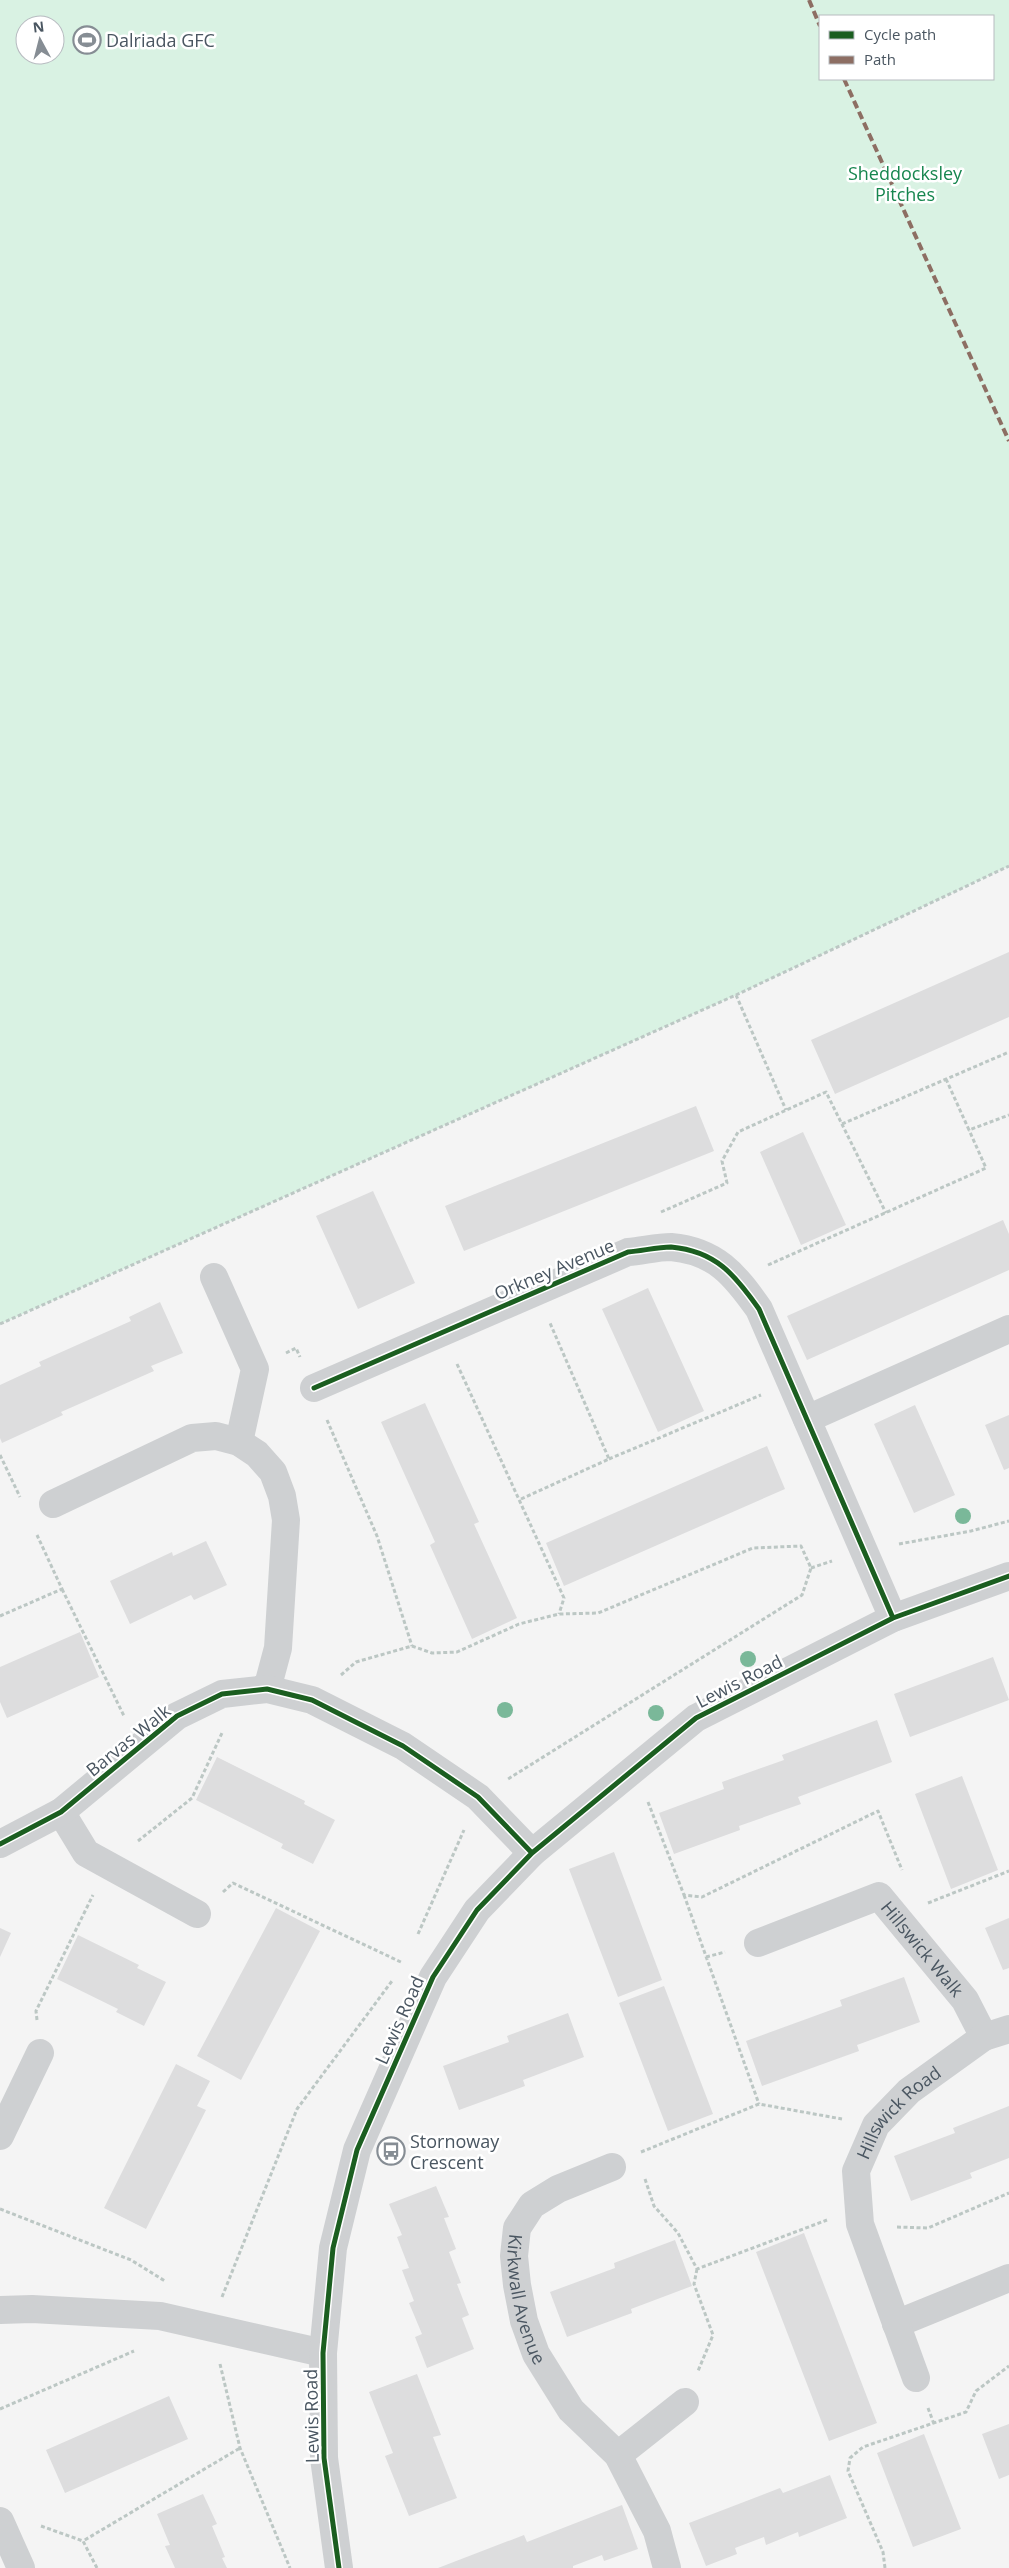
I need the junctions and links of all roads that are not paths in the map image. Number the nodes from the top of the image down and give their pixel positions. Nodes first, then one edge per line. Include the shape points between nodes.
1 (214, 1277) dead end
2 (1009, 1329) edge
3 (314, 1388) road end
4 (807, 1419) junction
5 (239, 1442) junction
6 (53, 1504) dead end
7 (1009, 1576) edge
8 (893, 1618) junction
9 (267, 1689) junction
10 (61, 1812) junction
11 (0, 1844) edge
12 (532, 1853) junction
13 (197, 1914) road end
14 (758, 1943) dead end
15 (996, 2033) edge
16 (40, 2053) dead end
17 (0, 2136) edge
18 (612, 2167) dead end
19 (1009, 2278) edge
20 (0, 2310) edge
21 (896, 2324) junction
22 (323, 2353) junction
23 (916, 2378) dead end
24 (685, 2402) road end
25 (618, 2454) junction
26 (0, 2520) edge
27 (0, 2567) edge
28 (14, 2568) edge
29 (21, 2568) edge
30 (339, 2568) edge
31 (667, 2568) edge

1 - 5 street via 255,1369
2 - 4 street
3 - 4 street, Orkney Avenue via 628,1252 671,1248 712,1257 738,1279 759,1309
4 - 8 street, Orkney Avenue
5 - 6 street via 216,1436 192,1438
5 - 9 street via 257,1454 273,1472 286,1520 278,1648
7 - 8 street, Lewis Road
8 - 12 street, Lewis Road via 696,1718
9 - 10 street, Barvas Walk via 222,1694 177,1716
9 - 12 street, Barvas Walk via 312,1700 403,1746 478,1798
10 - 11 street, Barvas Walk
10 - 13 street via 86,1854
12 - 22 street, Lewis Road via 477,1910 433,1977 357,2150 334,2248
14 - 15 street, Hillswick Walk via 879,1896
15 - 21 street, Hillswick Road via 909,2091 876,2125 856,2171 860,2224
16 - 17 street
18 - 25 street, Kirkwall Avenue via 558,2189 532,2205 517,2228 514,2256 524,2321 536,2354 571,2410
19 - 21 street
20 - 22 street via 160,2316
21 - 23 street, Hillswick Road
22 - 30 street, Lewis Road via 324,2458
24 - 25 street
25 - 31 street, Kirkwall Avenue via 657,2531
26 - 29 street
27 - 28 street

